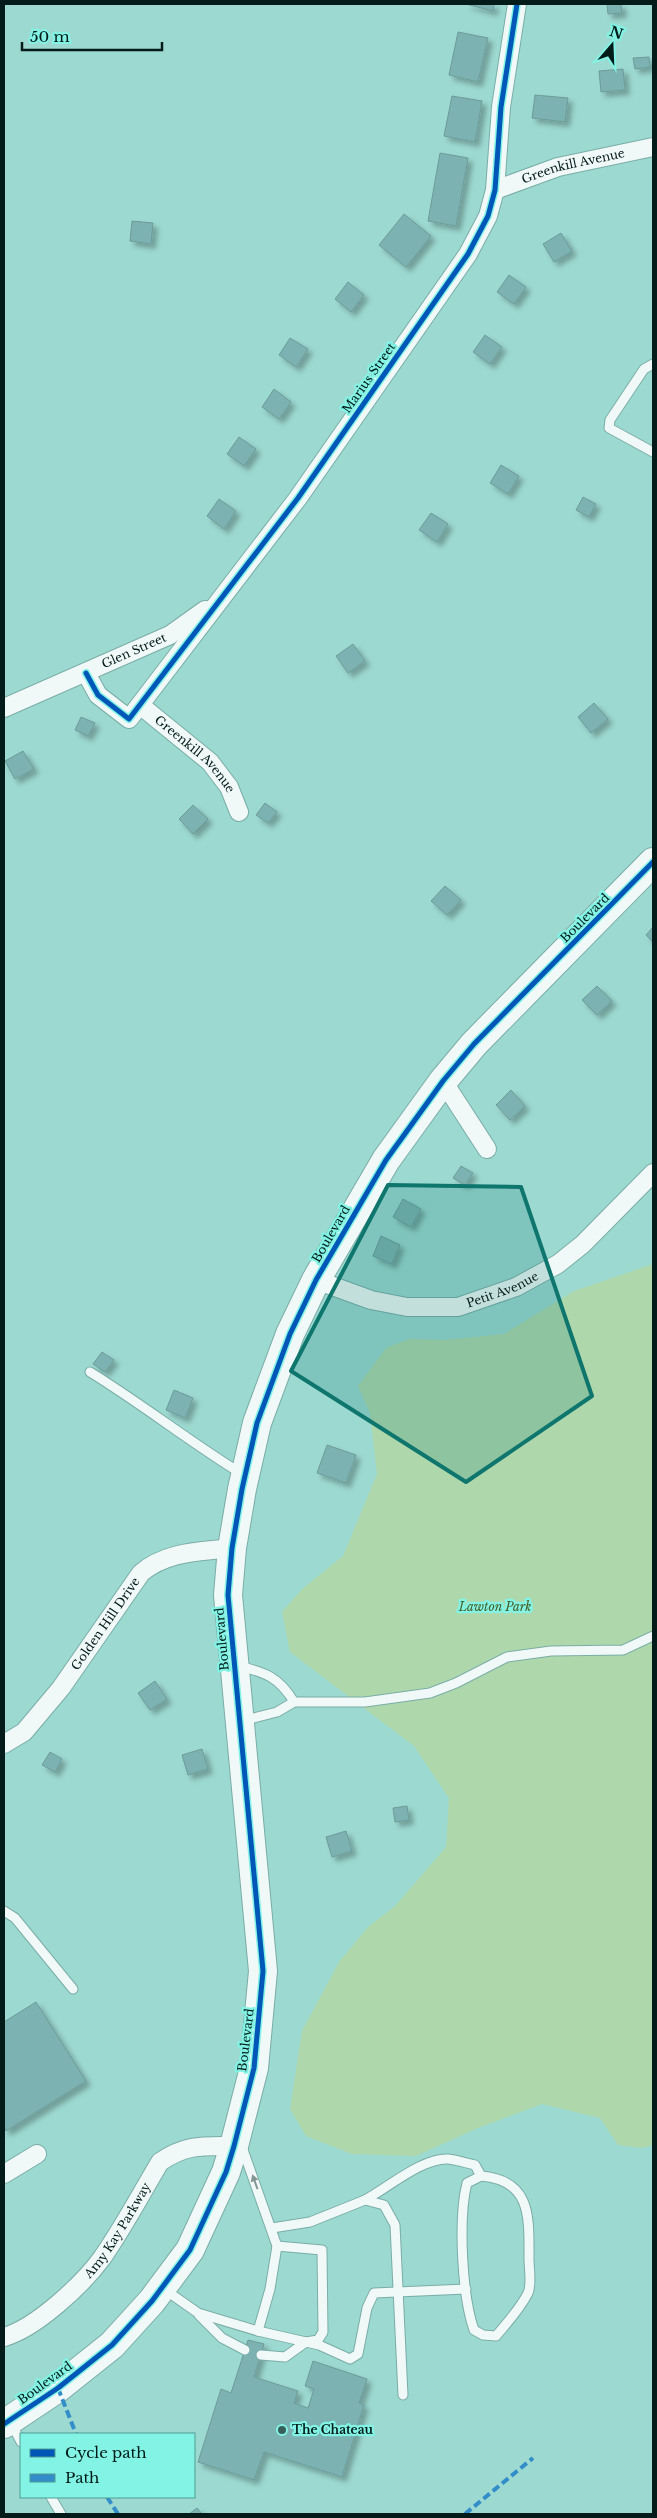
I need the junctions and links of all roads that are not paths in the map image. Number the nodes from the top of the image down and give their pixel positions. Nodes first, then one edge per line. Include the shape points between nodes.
1 (517, 4) edge
2 (653, 147) edge
3 (495, 190) junction
4 (653, 364) edge
5 (653, 452) edge
6 (227, 590) junction
7 (86, 674) junction
8 (4, 708) edge
9 (134, 712) junction
10 (239, 812) dead end
11 (653, 862) edge
12 (443, 1081) junction
13 (487, 1149) dead end
14 (653, 1173) edge
15 (316, 1280) junction
16 (90, 1372) dead end
17 (244, 1476) junction
18 (232, 1548) junction
19 (653, 1636) edge
20 (234, 1665) junction
21 (294, 1702) junction
22 (240, 1722) junction
23 (4, 1744) edge
24 (4, 1911) edge
25 (73, 1989) dead end
26 (235, 2140) junction
27 (37, 2154) dead end
28 (4, 2174) edge
29 (481, 2176) junction
30 (366, 2200) junction
31 (272, 2228) junction
32 (277, 2246) junction
33 (162, 2288) junction
34 (466, 2289) junction
35 (398, 2292) junction
36 (198, 2313) junction
37 (258, 2331) junction
38 (4, 2337) edge
39 (306, 2342) junction
40 (245, 2350) dead end
41 (261, 2355) dead end
42 (403, 2394) dead end
43 (11, 2429) edge
44 (52, 2498) edge
45 (61, 2514) edge

1 - 3 street, Marius Street via 501,107
2 - 3 street, Greenkill Avenue via 558,167
3 - 6 street, Marius Street via 488,216 468,254 298,498
4 - 5 lane via 644,369 610,420 609,428
6 - 7 street, Glen Street via 170,635
6 - 9 street, Marius Street
7 - 8 street, Glen Street
7 - 9 street, Greenkill Avenue via 98,695
9 - 10 street, Greenkill Avenue via 210,762 229,787
11 - 12 main road, Boulevard via 474,1044
12 - 13 street
12 - 15 main road, Boulevard via 386,1160
14 - 15 street, Petit Avenue via 558,1264 516,1287 458,1307 408,1306 371,1300
15 - 17 main road, Boulevard via 290,1334 257,1423
16 - 17 lane
17 - 18 main road, Boulevard
18 - 20 main road, Boulevard via 228,1595
18 - 23 street, Golden Hill Drive via 174,1554 146,1568 61,1688 24,1732
19 - 21 lane via 623,1650 551,1651 507,1657 456,1684 430,1693 365,1702
20 - 21 lane via 263,1671 285,1686
20 - 22 main road, Boulevard
21 - 22 lane via 276,1712
22 - 26 main road, Boulevard via 263,1971 254,2068
24 - 25 lane via 15,1918
31 -> 26 lane
26 - 33 main road, Boulevard via 226,2172 190,2250
26 - 38 street, Amy Kay Parkway via 194,2146 175,2152 160,2162 101,2259 61,2301 36,2320
27 - 28 street
29 - 30 lane via 475,2165 438,2160 426,2163
29 - 34 lane via 467,2183 463,2200
29 - 34 lane via 498,2178 513,2185 522,2199 529,2217 529,2292 496,2336 474,2330
30 - 31 lane via 310,2222
30 - 35 lane via 384,2205 395,2225
31 - 32 lane
32 - 37 lane via 270,2289
32 - 39 lane via 322,2250 323,2332 318,2340
33 - 36 lane
33 - 43 main road, Boulevard via 112,2344
34 - 35 lane
35 - 39 lane via 374,2293 367,2308 358,2354 350,2359
35 - 42 lane
36 - 37 lane
36 - 40 lane via 222,2338
37 - 39 lane
39 - 41 lane via 284,2357
44 - 45 lane

